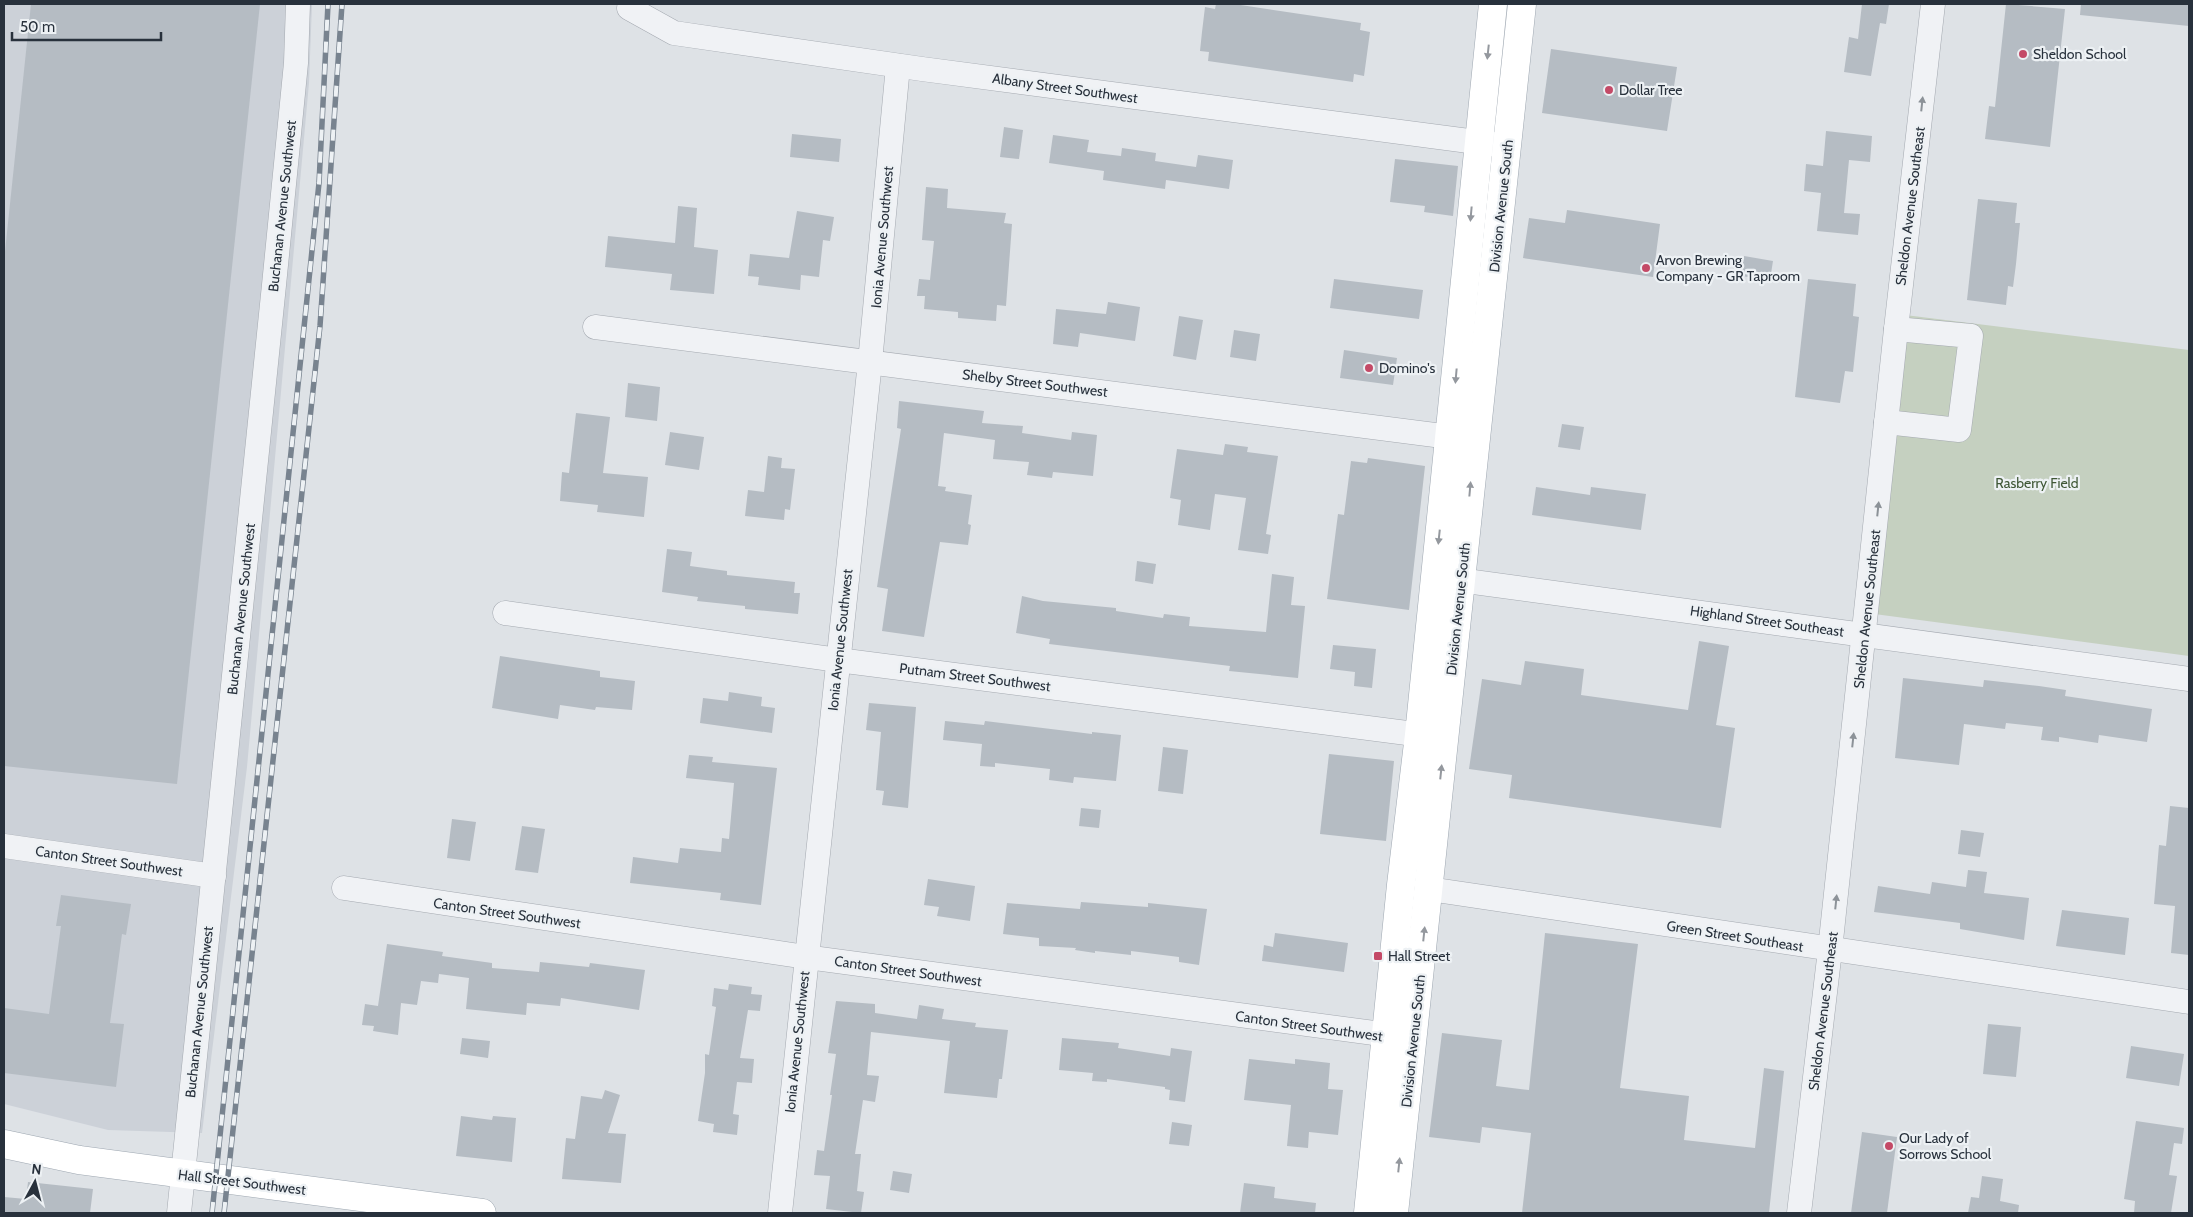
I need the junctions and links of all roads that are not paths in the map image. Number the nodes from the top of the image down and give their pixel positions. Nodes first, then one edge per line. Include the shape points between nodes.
1 (298, 4) edge
2 (1493, 4) edge
3 (1522, 4) edge
4 (1933, 4) edge
5 (629, 8) dead end
6 (898, 66) junction
7 (1478, 143) junction
8 (1507, 146) junction
9 (595, 327) dead end
10 (1896, 329) junction
11 (870, 362) junction
12 (1886, 422) junction
13 (1463, 439) junction
14 (1434, 577) junction
15 (1461, 580) junction
16 (505, 613) dead end
17 (1865, 634) junction
18 (838, 660) junction
19 (2189, 679) edge
20 (1432, 737) junction
21 (4, 846) edge
22 (214, 876) junction
23 (344, 888) dead end
24 (1429, 889) junction
25 (1830, 950) junction
26 (806, 957) junction
27 (2189, 1002) edge
28 (1400, 1037) junction
29 (4, 1144) edge
30 (182, 1175) junction
31 (179, 1213) edge
32 (478, 1213) edge
33 (482, 1213) edge
34 (780, 1213) edge
35 (1368, 1213) edge
36 (1394, 1213) edge
37 (1799, 1213) edge

1 - 22 street, Buchanan Avenue Southwest via 296,63
2 -> 7 main road, Division Avenue South
3 - 8 main road, Division Avenue South
10 -> 4 street, Sheldon Avenue Southeast
5 - 6 street, Albany Street Southwest via 674,33
6 - 7 street, Albany Street Southwest
6 - 11 street, Ionia Avenue Southwest
7 - 8 street, Albany Street Southwest
7 -> 13 main road, Division Avenue South
8 - 13 main road, Division Avenue South
9 - 11 street, Shelby Street Southwest
10 - 12 street, Sheldon Avenue Southeast
10 - 12 street via 1971,336 1959,430
11 - 13 street, Shelby Street Southwest
11 - 18 street, Ionia Avenue Southwest
17 -> 12 street, Sheldon Avenue Southeast
13 -> 14 main road, Division Avenue South
15 -> 13 main road, Division Avenue South
14 - 15 street, Highland Street Southeast
14 - 20 main road, Division Avenue South
15 - 17 street, Highland Street Southeast
15 - 20 main road, Division Avenue South
16 - 18 street, Putnam Street Southwest
17 - 19 street, Highland Street Southeast
25 -> 17 street, Sheldon Avenue Southeast
18 - 20 street, Putnam Street Southwest
18 - 26 street, Ionia Avenue Southwest
24 -> 20 main road, Division Avenue South
20 - 28 main road, Division Avenue South via 1401,885
21 - 22 street, Canton Street Southwest
22 - 30 street, Buchanan Avenue Southwest
23 - 26 street, Canton Street Southwest
24 - 25 street, Green Street Southeast
28 -> 24 main road, Division Avenue South
25 - 27 street, Green Street Southeast
25 - 37 street, Sheldon Avenue Southeast
26 - 28 street, Canton Street Southwest
26 - 34 street, Ionia Avenue Southwest
28 - 35 main road, Division Avenue South
36 -> 28 main road, Division Avenue South
29 - 30 main road, Hall Street Southwest via 79,1160
30 - 31 street, Buchanan Avenue Southwest
30 - 32 main road, Hall Street Southwest
32 - 33 main road, Hall Street Southwest

